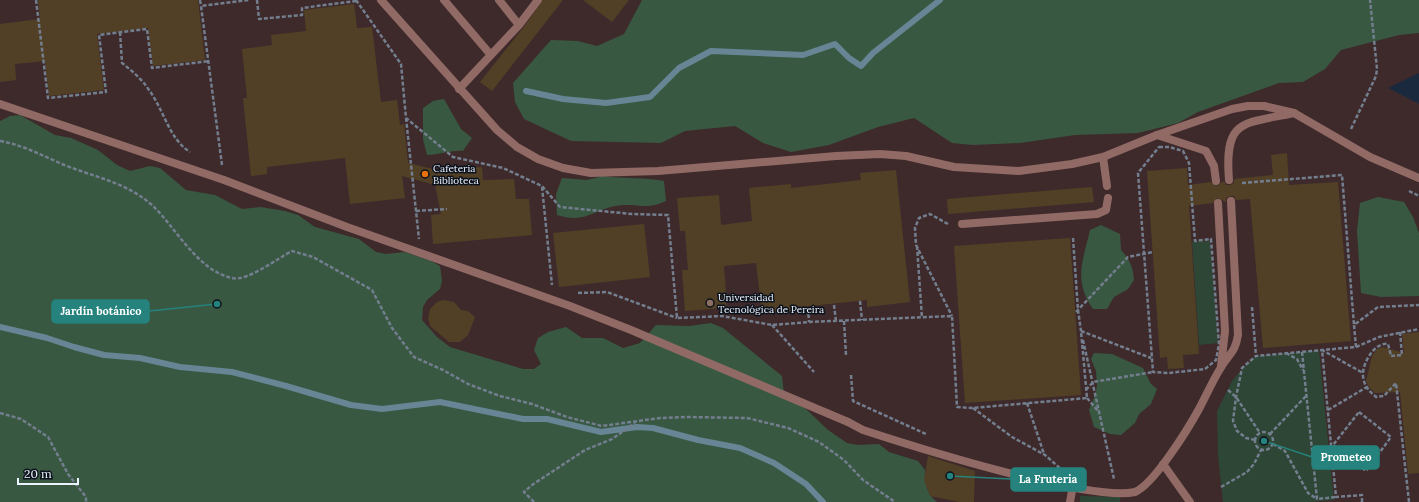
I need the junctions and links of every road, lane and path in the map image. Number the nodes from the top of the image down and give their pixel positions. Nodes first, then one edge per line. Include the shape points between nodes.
1 (36, 0) edge
2 (200, 0) edge
3 (249, 0) edge
4 (257, 0) edge
5 (381, 0) edge
6 (444, 0) edge
7 (499, 0) edge
8 (538, 0) edge
9 (1370, 0) edge
10 (356, 1) edge
11 (201, 6) junction
12 (519, 25) junction
13 (120, 32) junction
14 (490, 54) junction
15 (209, 61) junction
16 (459, 89) junction
17 (0, 104) edge
18 (1294, 113) junction
19 (406, 118) junction
20 (1157, 135) junction
21 (0, 141) edge
22 (1345, 143) junction
23 (191, 153) dead end
24 (1104, 157) junction
25 (1241, 176) dead end
26 (1419, 178) edge
27 (224, 180) junction
28 (1229, 180) dead end
29 (1216, 182) dead end
30 (1242, 183) junction
31 (542, 186) junction
32 (1107, 186) dead end
33 (1405, 189) dead end
34 (1242, 191) dead end
35 (1419, 196) edge
36 (1108, 198) dead end
37 (1231, 201) dead end
38 (1218, 203) dead end
39 (447, 209) dead end
40 (416, 211) junction
41 (949, 224) dead end
42 (962, 224) dead end
43 (1074, 238) dead end
44 (916, 245) junction
45 (1143, 252) junction
46 (1153, 252) dead end
47 (421, 254) junction
48 (552, 287) dead end
49 (576, 293) dead end
50 (860, 301) dead end
51 (1252, 301) dead end
52 (834, 305) dead end
53 (1419, 305) edge
54 (808, 308) dead end
55 (1077, 311) junction
56 (952, 316) junction
57 (677, 318) junction
58 (922, 318) junction
59 (862, 320) junction
60 (836, 321) junction
61 (844, 321) junction
62 (809, 322) junction
63 (772, 325) junction
64 (1354, 325) junction
65 (1419, 329) edge
66 (1081, 330) junction
67 (1400, 332) junction
68 (1356, 346) junction
69 (1322, 350) junction
70 (1302, 352) junction
71 (1285, 353) junction
72 (846, 355) dead end
73 (1256, 356) junction
74 (1151, 358) junction
75 (1220, 367) junction
76 (814, 372) dead end
77 (1152, 372) junction
78 (1304, 372) junction
79 (1363, 373) junction
80 (1093, 382) junction
81 (1367, 387) junction
82 (1086, 390) junction
83 (1228, 390) dead end
84 (1306, 396) junction
85 (1236, 397) junction
86 (1086, 398) junction
87 (1027, 403) junction
88 (972, 408) junction
89 (1328, 410) junction
90 (1099, 411) junction
91 (0, 412) edge
92 (635, 423) junction
93 (1260, 433) junction
94 (1270, 434) junction
95 (1255, 440) junction
96 (1273, 444) junction
97 (1332, 445) junction
98 (1261, 450) junction
99 (1045, 455) junction
100 (1163, 464) junction
101 (1067, 476) dead end
102 (1114, 480) dead end
103 (1221, 487) dead end
104 (1072, 492) junction
105 (1336, 497) junction
106 (1317, 499) junction
107 (86, 502) edge
108 (534, 502) edge
109 (895, 502) edge
110 (1070, 502) edge
111 (1190, 502) edge
112 (1362, 502) edge
113 (1409, 502) edge

1 - 13 path via 48,98 106,92 99,35
2 - 11 path
3 - 11 path
4 - 10 path via 259,19 302,15 302,8
5 - 16 street
6 - 14 street
7 - 12 street
8 - 12 street
9 - 22 path via 1376,76
10 - 19 path via 401,64
11 - 15 path
12 - 14 street
13 - 15 path via 147,29 152,68
13 - 23 path via 122,63 149,89 181,146
14 - 16 street
15 - 27 path
16 - 24 street via 516,147 563,168 591,172 658,171 880,154 906,156 954,167 1019,171
17 - 27 street
18 - 20 street via 1279,108 1248,106
18 - 22 street
18 - 28 street via 1256,119 1239,128 1228,147
19 - 31 path via 453,157 502,168
19 - 40 path
20 - 24 street
20 - 29 street via 1206,151 1214,166
21 - 92 path via 16,144 122,185 152,205 191,250 218,274 234,279 247,276 292,251 313,257 372,290 392,328 414,357 468,384 567,417 602,426
22 - 26 street
24 - 32 street
25 - 30 path
27 - 47 street
30 - 34 path
30 - 64 path via 1342,175
31 - 48 path
31 - 57 path via 560,207 668,215
33 - 35 path
36 - 42 street via 1106,210 1097,214
37 - 75 street via 1238,335 1236,348
38 - 75 street via 1225,331
39 - 40 path
40 - 47 path
41 - 44 path via 930,214 919,218 915,228
43 - 55 path
44 - 56 path
44 - 58 path
45 - 46 path
45 - 55 path via 1128,257
45 - 74 path
45 - 77 path via 1138,173 1160,147 1183,151 1189,164 1195,241 1211,239 1219,344 1216,360 1205,369
47 - 104 street via 624,327 863,430 989,470
49 - 57 path via 607,292
50 - 59 path
51 - 73 path
52 - 60 path
53 - 64 path via 1378,307
54 - 62 path
55 - 66 path
56 - 58 path
56 - 88 path via 957,407
57 - 63 path via 722,316
58 - 59 path
59 - 61 path
60 - 61 path
60 - 62 path
61 - 72 path
62 - 63 path
63 - 76 path
64 - 68 path
65 - 67 path
66 - 74 path
66 - 80 path
66 - 82 path
67 - 68 path
67 - 79 path via 1402,355 1391,356 1388,344 1379,345 1370,354
68 - 69 path
69 - 70 path
69 - 79 path
69 - 89 path
70 - 71 path
70 - 78 path
71 - 73 path
71 - 78 path via 1297,359
73 - 85 path via 1242,368
74 - 77 path
75 - 100 street via 1194,418
77 - 80 path
78 - 84 path
79 - 81 path
80 - 82 path
80 - 90 path
81 - 89 path
81 - 113 path via 1376,397 1384,396 1396,383
82 - 86 path
83 - 85 path
84 - 94 path
84 - 106 path
85 - 93 path
85 - 95 path via 1233,421 1237,431 1246,438
86 - 87 path
86 - 90 path
87 - 88 path
87 - 99 path
88 - 99 path via 1012,437
89 - 97 path
90 - 102 path
91 - 107 path via 22,419 48,437 68,474 86,497
92 - 108 path via 612,439 585,450 532,485 524,492
92 - 109 path via 660,418 747,418 788,428 819,442 844,460 863,480
93 - 94 path
93 - 95 path
94 - 96 path
95 - 98 path via 1256,446
96 - 98 path via 1266,451
96 - 106 path via 1285,451 1308,493
97 - 97 path via 1366,471 1391,437 1359,412
97 - 105 path
98 - 103 path via 1247,472
99 - 101 path
100 - 104 street via 1142,488 1127,494
100 - 111 street
104 - 110 street
105 - 106 path
105 - 112 path via 1362,495

